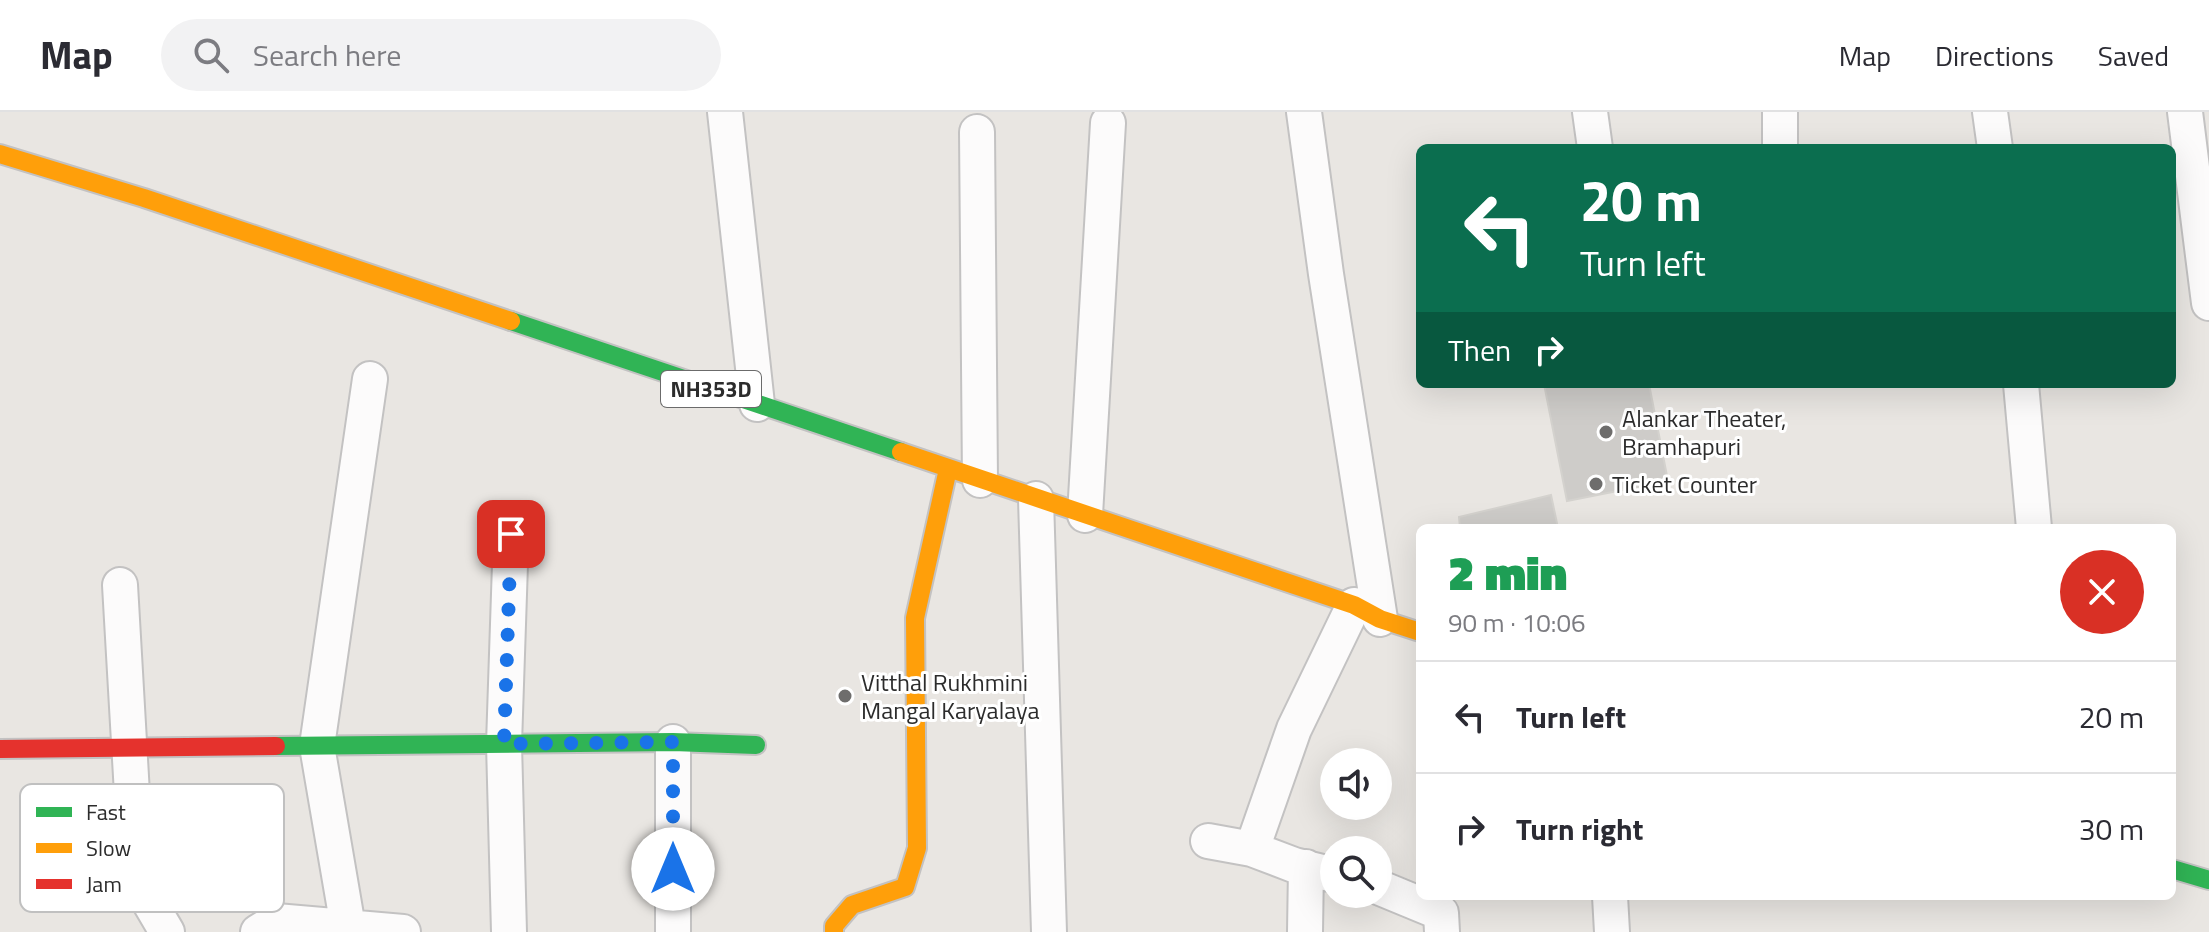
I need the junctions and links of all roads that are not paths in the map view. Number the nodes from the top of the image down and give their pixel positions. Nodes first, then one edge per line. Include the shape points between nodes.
1 (725, 112) edge
2 (1304, 112) edge
3 (1590, 112) edge
4 (1780, 112) edge
5 (1990, 112) edge
6 (2185, 112) edge
7 (1108, 123) dead end
8 (977, 132) dead end
9 (1594, 144) edge
10 (1780, 144) edge
11 (1994, 144) edge
12 (0, 154) edge
13 (2209, 303) edge
14 (370, 379) dead end
15 (2021, 388) edge
16 (757, 404) junction
17 (964, 474) junction
18 (1036, 499) junction
19 (1085, 515) junction
20 (2034, 524) edge
21 (511, 534) dead end
22 (120, 585) dead end
23 (1367, 612) junction
24 (1416, 630) edge
25 (673, 742) junction
26 (504, 744) junction
27 (756, 745) dead end
28 (317, 746) junction
29 (132, 748) junction
30 (0, 749) edge
31 (133, 784) edge
32 (1208, 841) dead end
33 (1252, 849) junction
34 (2176, 870) edge
35 (1320, 871) edge
36 (2209, 880) edge
37 (1392, 893) edge
38 (1610, 900) edge
39 (155, 912) edge
40 (348, 927) junction
41 (167, 932) edge
42 (258, 932) edge
43 (403, 932) edge
44 (509, 932) edge
45 (673, 932) edge
46 (834, 932) edge
47 (1049, 932) edge
48 (1305, 932) edge
49 (1442, 932) edge
50 (1612, 932) edge

1 - 16 street
2 - 23 street
3 - 9 street
4 - 10 street
5 - 11 street
6 - 13 street
7 - 19 street
8 - 17 street
12 - 16 main road, NH353D
14 - 28 street
15 - 20 street
16 - 17 main road, NH353D
17 - 18 main road, NH353D
17 - 46 main road via 915,618 917,848 905,887 852,905
18 - 19 main road, NH353D
18 - 47 street
19 - 23 main road, NH353D
21 - 26 street
22 - 29 street
23 - 24 main road, NH353D
23 - 33 street via 1294,729
25 - 26 main road
25 - 27 main road
25 - 45 street
26 - 28 main road
26 - 44 street
28 - 29 main road
28 - 40 street
29 - 30 main road
29 - 31 street
32 - 33 street
33 - 35 street
34 - 36 main road
35 - 48 street
37 - 49 street via 1441,913
38 - 50 street
39 - 41 street
40 - 42 street via 276,921
40 - 43 street

